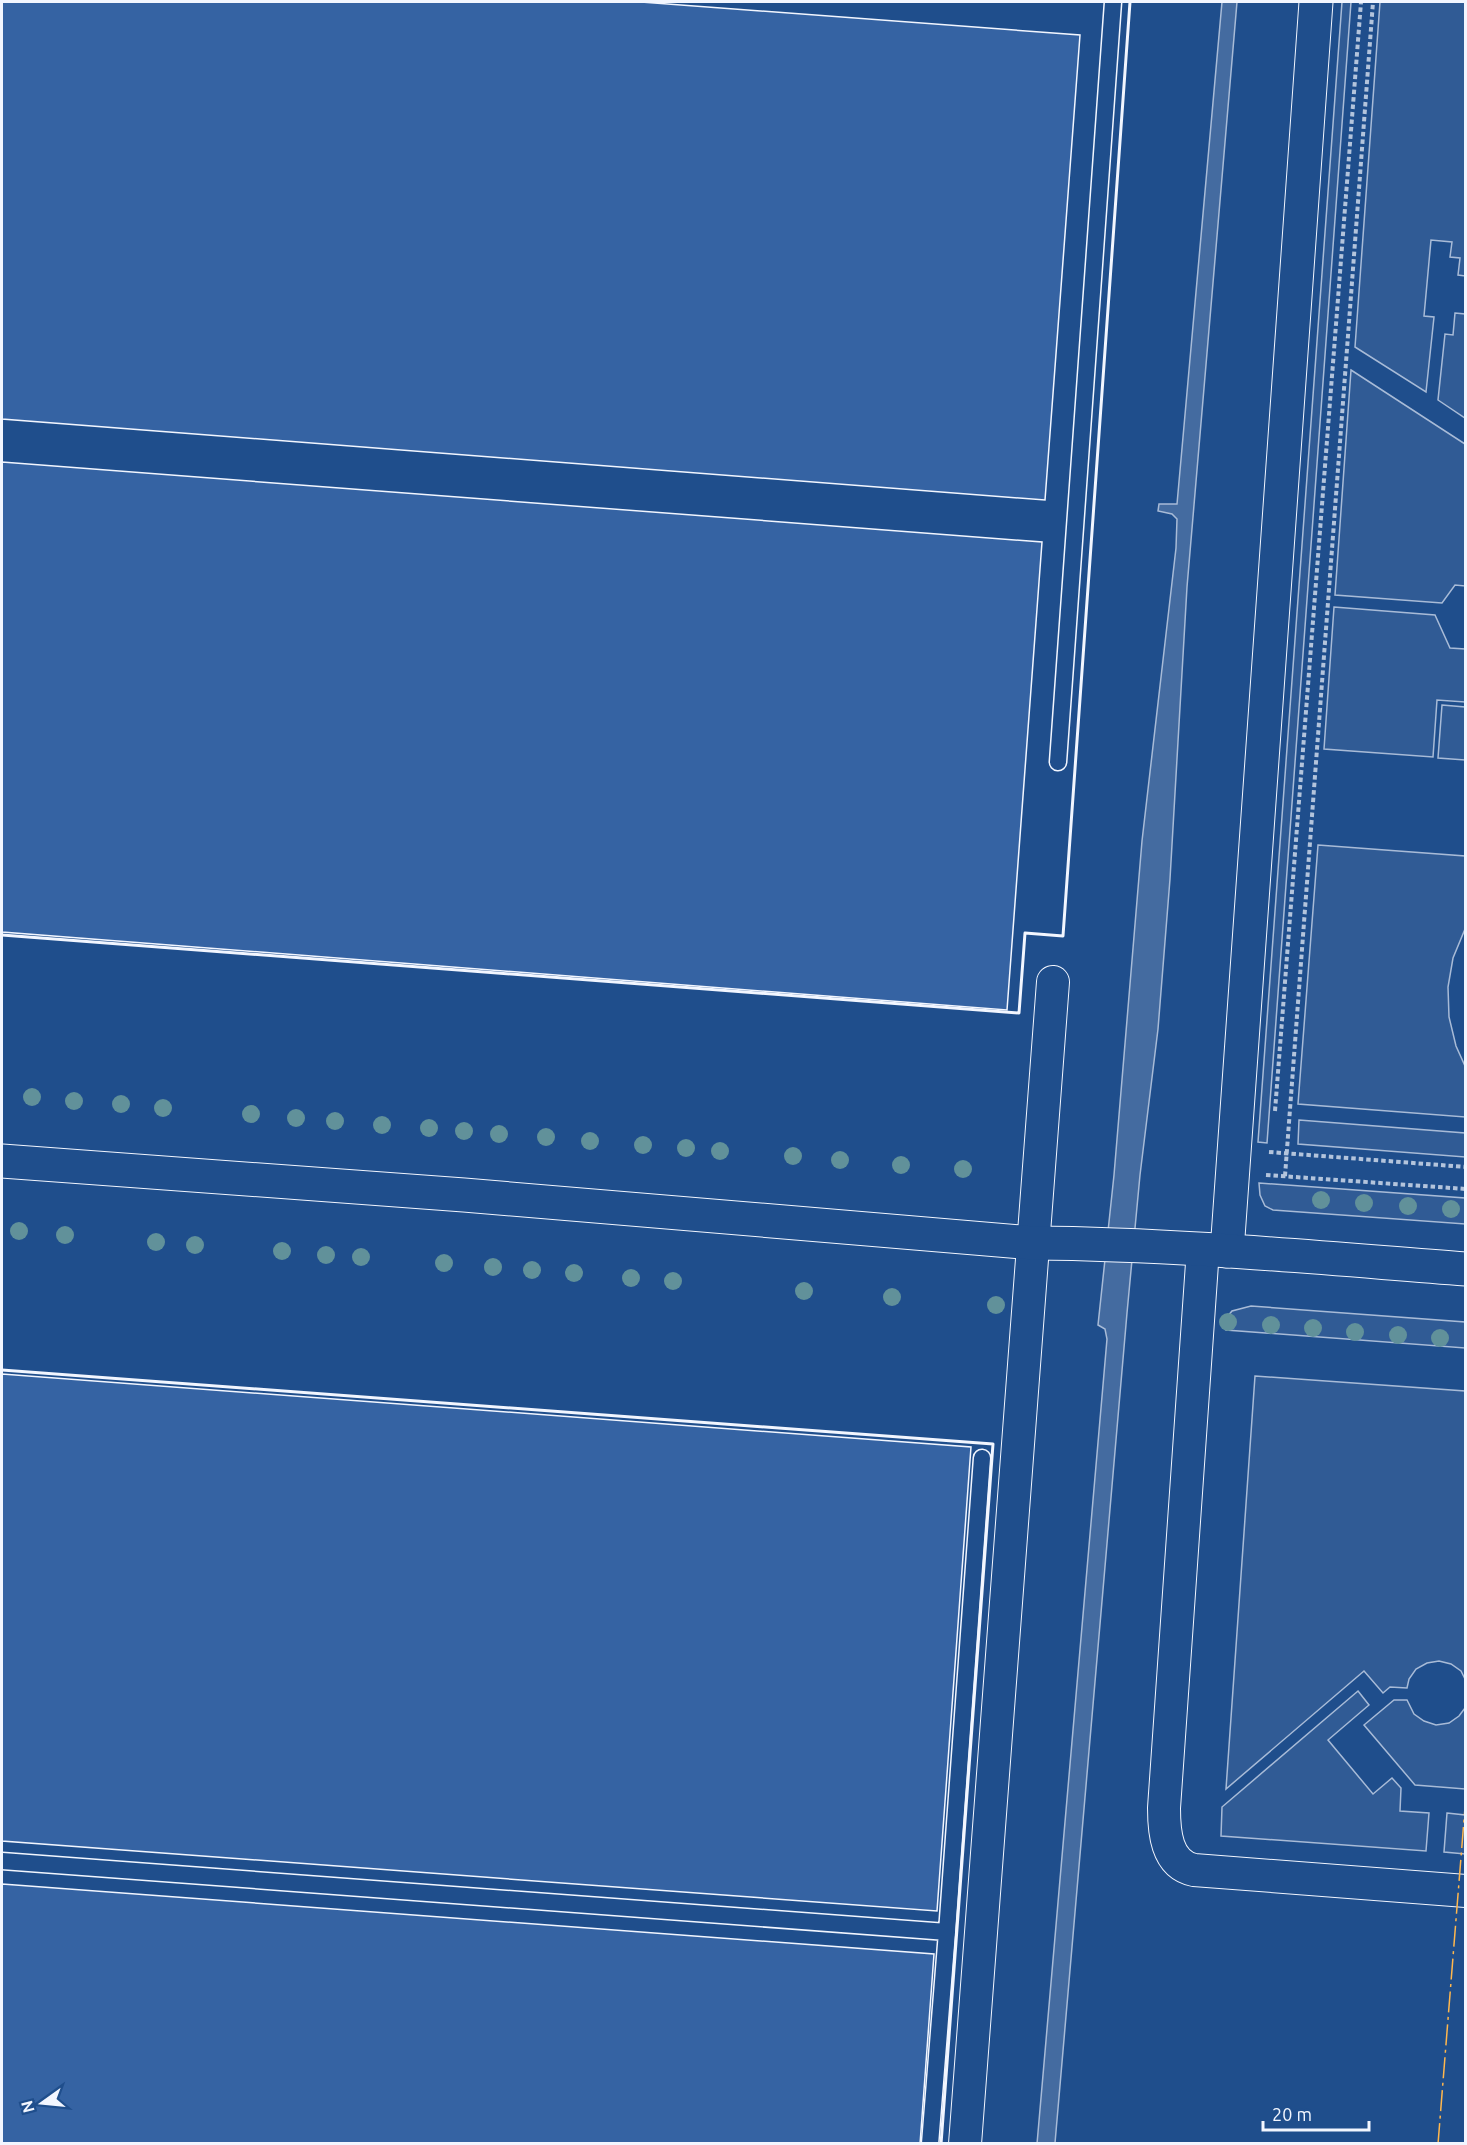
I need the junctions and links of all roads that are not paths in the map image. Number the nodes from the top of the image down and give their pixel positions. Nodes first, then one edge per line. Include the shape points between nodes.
1 (1113, 2) edge
2 (1316, 2) edge
3 (1058, 762) dead end
4 (1053, 982) dead end
5 (2, 1161) edge
6 (1033, 1243) junction
7 (1215, 1250) junction
8 (1466, 1269) edge
9 (982, 1458) dead end
10 (2, 1861) edge
11 (1466, 1891) edge
12 (947, 1932) junction
13 (930, 2144) edge
14 (965, 2144) edge

1 - 3 lane
2 - 7 main road via 1233,1162
4 - 6 street
5 - 6 main road
6 - 7 main road
6 - 14 street
7 - 8 main road
7 - 11 street via 1164,1808 1169,1849 1194,1870
9 - 12 lane
10 - 12 lane
12 - 13 lane

